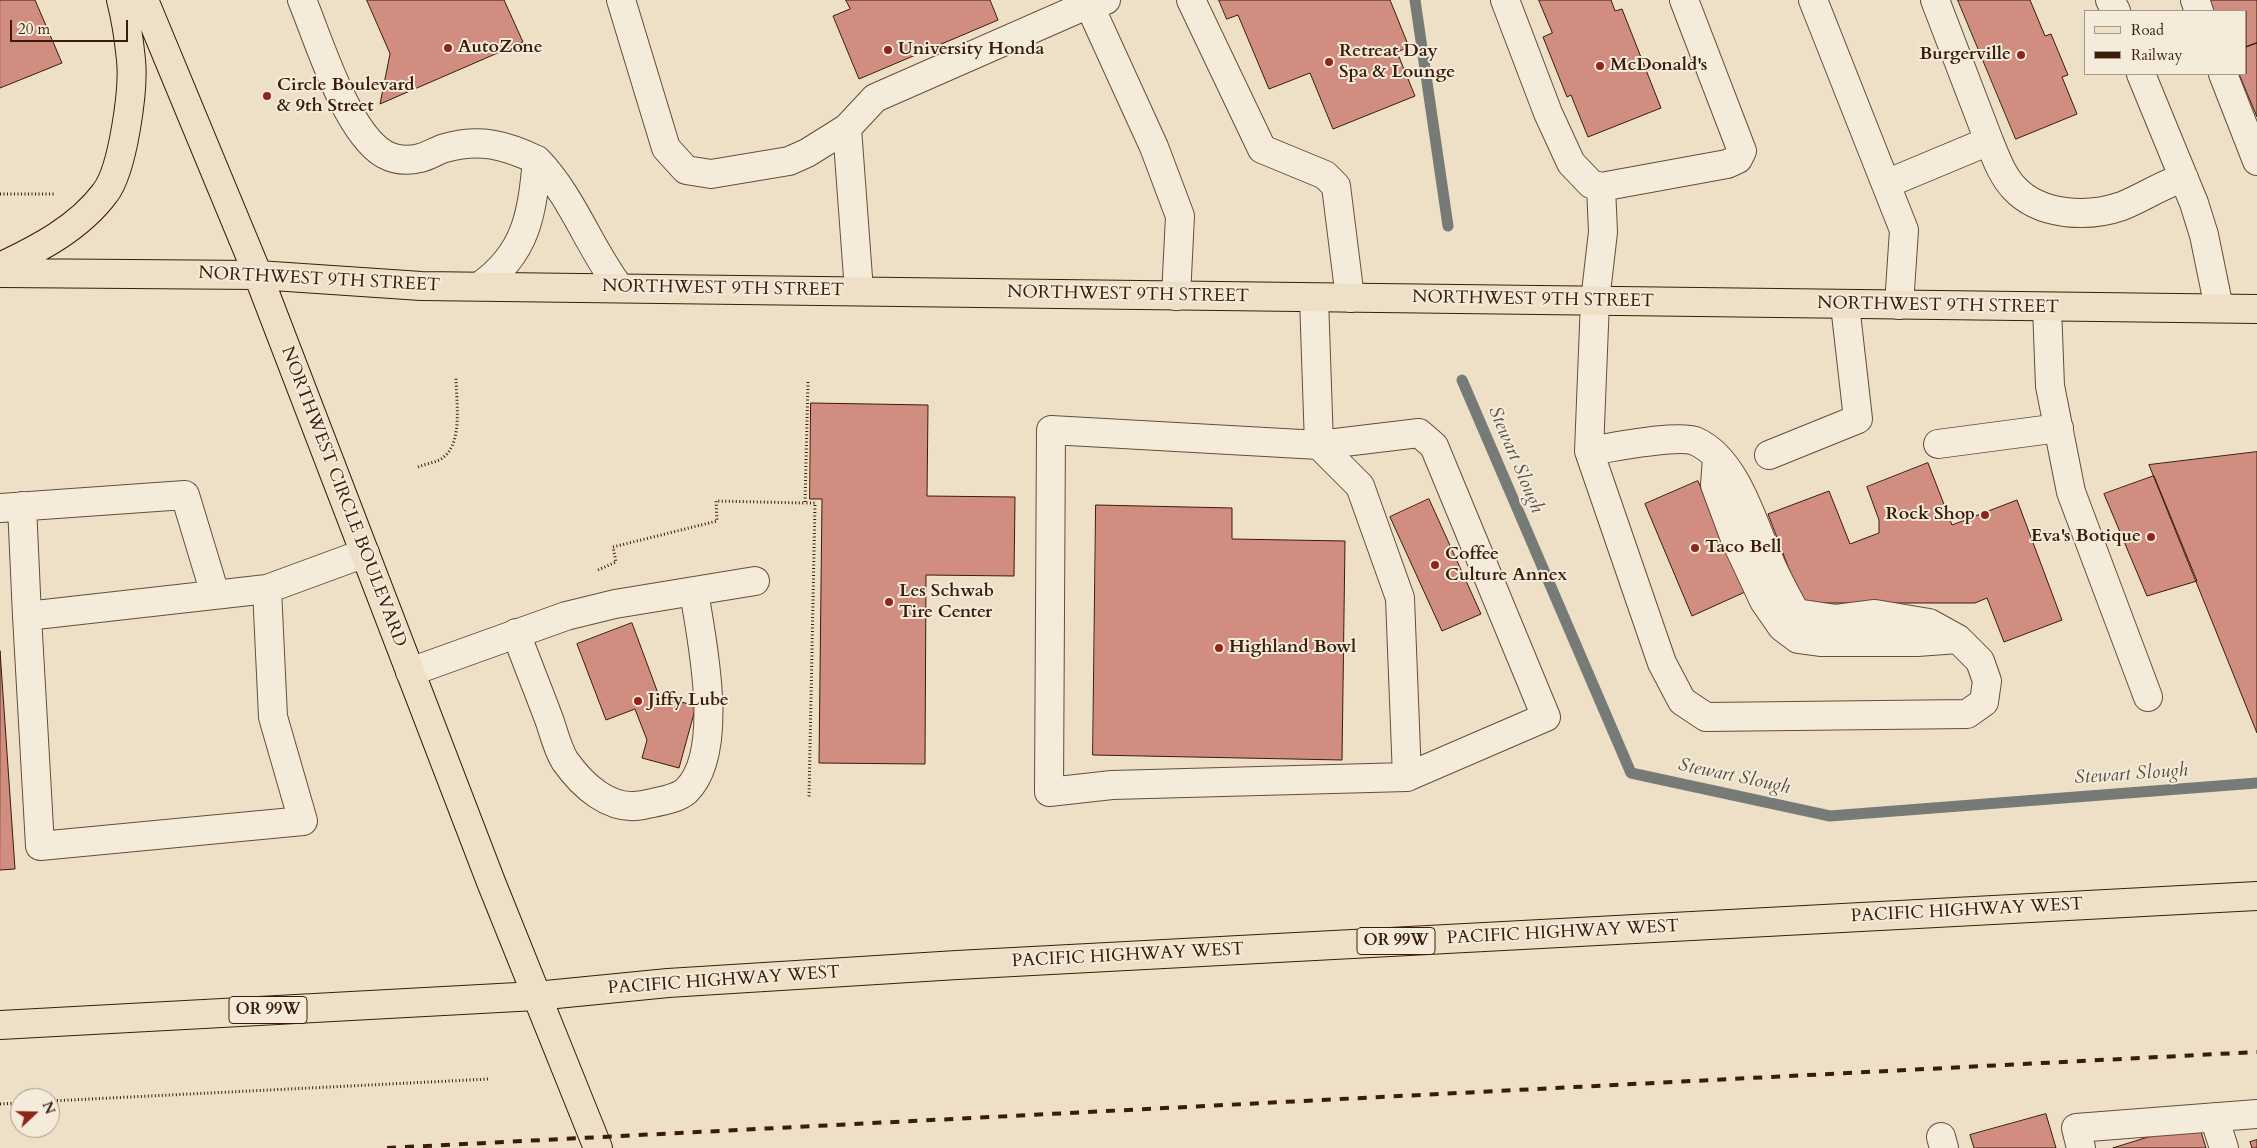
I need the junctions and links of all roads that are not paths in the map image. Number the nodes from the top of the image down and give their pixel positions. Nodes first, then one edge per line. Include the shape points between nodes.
1 (121, 0) edge
2 (144, 0) edge
3 (302, 0) edge
4 (621, 0) edge
5 (1191, 0) edge
6 (1505, 0) edge
7 (1684, 0) edge
8 (1813, 0) edge
9 (1934, 0) edge
10 (1094, 1) edge
11 (2141, 75) edge
12 (2223, 75) edge
13 (847, 128) junction
14 (1990, 141) junction
15 (537, 160) junction
16 (2257, 161) edge
17 (2184, 178) junction
18 (1886, 184) junction
19 (1601, 187) junction
20 (0, 267) edge
21 (0, 273) edge
22 (258, 275) junction
23 (480, 286) junction
24 (619, 287) junction
25 (859, 291) junction
26 (1176, 296) junction
27 (1314, 298) junction
28 (1350, 298) junction
29 (1595, 301) junction
30 (1845, 304) junction
31 (1899, 305) junction
32 (2047, 307) junction
33 (2219, 308) junction
34 (2257, 309) edge
35 (2058, 428) junction
36 (1938, 444) dead end
37 (1319, 445) junction
38 (1589, 451) junction
39 (1769, 455) dead end
40 (11, 507) edge
41 (365, 553) junction
42 (755, 581) dead end
43 (267, 589) junction
44 (694, 592) junction
45 (215, 594) junction
46 (27, 616) junction
47 (516, 633) junction
48 (410, 672) junction
49 (2148, 697) dead end
50 (1408, 777) junction
51 (2257, 896) edge
52 (536, 996) junction
53 (0, 1025) edge
54 (2257, 1114) edge
55 (2214, 1117) junction
56 (598, 1148) edge
57 (2081, 1148) edge
58 (2224, 1148) edge

1 - 20 main road via 131,62 125,135 110,186 86,214 63,232 40,248
2 - 22 main road, NORTHWEST CIRCLE BOULEVARD
3 - 15 street via 347,108 358,127 384,154 400,160 422,158 444,148 487,144 507,146
4 - 13 street via 666,148 686,170 711,174 788,161 807,154
5 - 28 street via 1262,149 1325,175 1336,186
6 - 19 street via 1548,113 1571,163 1591,184
7 - 19 street via 1742,151 1738,159 1727,164
8 - 18 street
9 - 14 street
10 - 13 street via 875,98
10 - 26 street via 1180,216
11 - 17 street
12 - 16 street
13 - 25 street
14 - 17 street via 2001,169 2014,188 2046,208 2064,212 2109,210
14 - 18 street
15 - 23 street via 532,210 523,239 500,269
15 - 24 street via 558,185 601,262
17 - 33 street via 2204,235
18 - 31 street via 1904,230
19 - 29 street via 1604,232
21 - 22 main road, NORTHWEST 9TH STREET
22 - 23 main road, NORTHWEST 9TH STREET via 421,286
22 - 41 main road, NORTHWEST CIRCLE BOULEVARD
23 - 24 main road, NORTHWEST 9TH STREET
24 - 25 main road, NORTHWEST 9TH STREET
25 - 26 main road, NORTHWEST 9TH STREET
26 - 27 main road, NORTHWEST 9TH STREET
27 - 28 main road, NORTHWEST 9TH STREET
27 - 37 street
28 - 29 main road, NORTHWEST 9TH STREET
29 - 30 main road, NORTHWEST 9TH STREET
29 - 38 street
30 - 31 main road, NORTHWEST 9TH STREET
30 - 39 street via 1858,419
31 - 32 main road, NORTHWEST 9TH STREET
32 - 33 main road, NORTHWEST 9TH STREET
32 - 35 street via 2050,386
33 - 34 main road, NORTHWEST 9TH STREET
35 - 36 street
35 - 49 street via 2071,492
37 - 50 street via 1360,486 1400,598
37 - 50 street via 1419,433 1434,446 1546,717
37 - 50 street via 1050,430 1049,792 1112,785
38 - 38 street via 1662,662 1682,700 1706,717 1967,714 1984,702 1987,681 1980,660 1958,639 1820,642 1798,639 1782,627 1764,601 1735,539 1715,485 1717,456 1694,441 1673,439
40 - 45 street via 185,495
40 - 46 street
41 - 43 street
41 - 48 main road, NORTHWEST CIRCLE BOULEVARD
42 - 44 street
43 - 45 street
43 - 46 street via 273,717 303,821 40,846
44 - 47 street via 615,604
44 - 47 street via 708,684 708,731 700,770 685,792 638,806 611,803 585,784 564,759
45 - 46 street
47 - 48 street
48 - 52 main road, NORTHWEST CIRCLE BOULEVARD
51 - 52 main road, PACIFIC HIGHWAY WEST / OR 99W via 957,965 668,983
52 - 53 main road, PACIFIC HIGHWAY WEST / OR 99W
52 - 56 main road, NORTHWEST CIRCLE BOULEVARD
54 - 55 street
55 - 57 street via 2076,1128
55 - 58 street

